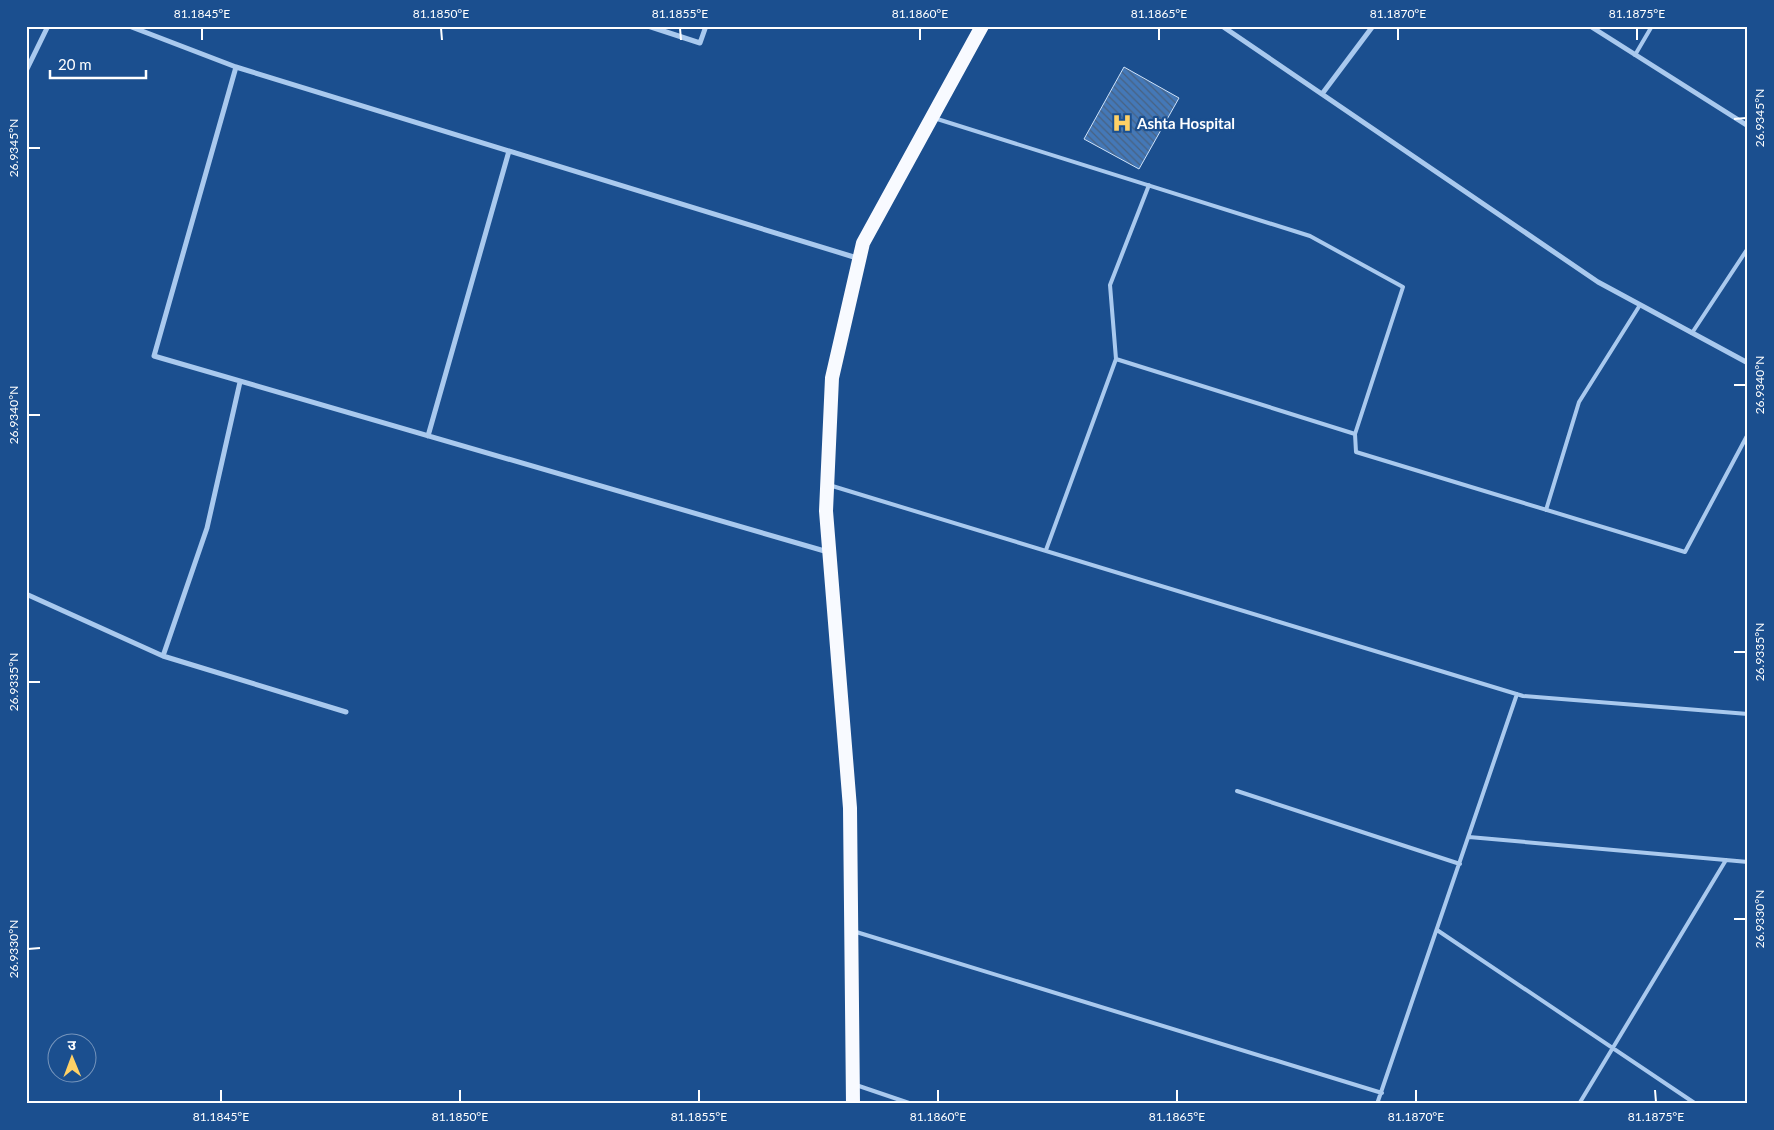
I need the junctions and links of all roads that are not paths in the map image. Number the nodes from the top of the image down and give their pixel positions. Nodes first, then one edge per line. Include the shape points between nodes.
1 (48, 26) edge
2 (129, 26) edge
3 (648, 26) edge
4 (706, 26) edge
5 (982, 26) edge
6 (1222, 26) edge
7 (1373, 26) edge
8 (1590, 26) edge
9 (1652, 26) edge
10 (1635, 55) junction
11 (236, 67) junction
12 (26, 71) edge
13 (1322, 94) junction
14 (932, 117) junction
15 (1748, 126) edge
16 (508, 151) junction
17 (1149, 185) junction
18 (1748, 248) edge
19 (860, 259) junction
20 (1640, 305) junction
21 (1692, 333) junction
22 (1116, 359) junction
23 (1748, 363) edge
24 (240, 382) junction
25 (1354, 434) junction
26 (1748, 434) edge
27 (428, 436) junction
28 (827, 484) junction
29 (1546, 510) junction
30 (1046, 550) junction
31 (829, 553) junction
32 (26, 594) edge
33 (162, 656) junction
34 (1517, 694) junction
35 (346, 712) dead end
36 (1748, 714) edge
37 (1237, 791) dead end
38 (1469, 836) junction
39 (1726, 860) junction
40 (1748, 862) edge
41 (1460, 864) junction
42 (852, 930) junction
43 (1437, 930) junction
44 (1612, 1049) junction
45 (854, 1085) junction
46 (1382, 1093) junction
47 (853, 1104) edge
48 (912, 1104) edge
49 (1378, 1104) edge
50 (1579, 1104) edge
51 (1696, 1104) edge

1 - 12 street
2 - 11 street
3 - 4 street via 700,43
5 - 14 highway
6 - 13 street
7 - 13 street
8 - 10 street
9 - 10 lane
10 - 15 street
11 - 16 street
11 - 24 street via 154,356
13 - 20 street via 1598,282
14 - 17 lane
14 - 19 highway via 864,243
16 - 19 street
16 - 27 street
17 - 22 lane via 1110,285
17 - 25 lane via 1310,236 1403,287
18 - 21 lane
19 - 28 highway via 832,378
20 - 21 street
20 - 29 lane via 1579,402
21 - 23 street
22 - 25 lane
22 - 30 lane
24 - 27 street
24 - 33 street via 207,528
25 - 29 lane via 1356,452
26 - 29 lane via 1685,552
27 - 31 street
28 - 30 lane
28 - 31 highway
30 - 34 lane
31 - 42 highway via 850,808
32 - 33 street
33 - 35 street
34 - 36 lane
34 - 38 lane
37 - 41 lane
38 - 39 lane
38 - 41 lane
39 - 40 lane
39 - 44 lane
41 - 43 lane
42 - 45 highway
42 - 46 lane
43 - 44 lane
43 - 46 lane
44 - 50 lane
44 - 51 lane
45 - 47 highway
45 - 48 lane
46 - 49 lane

